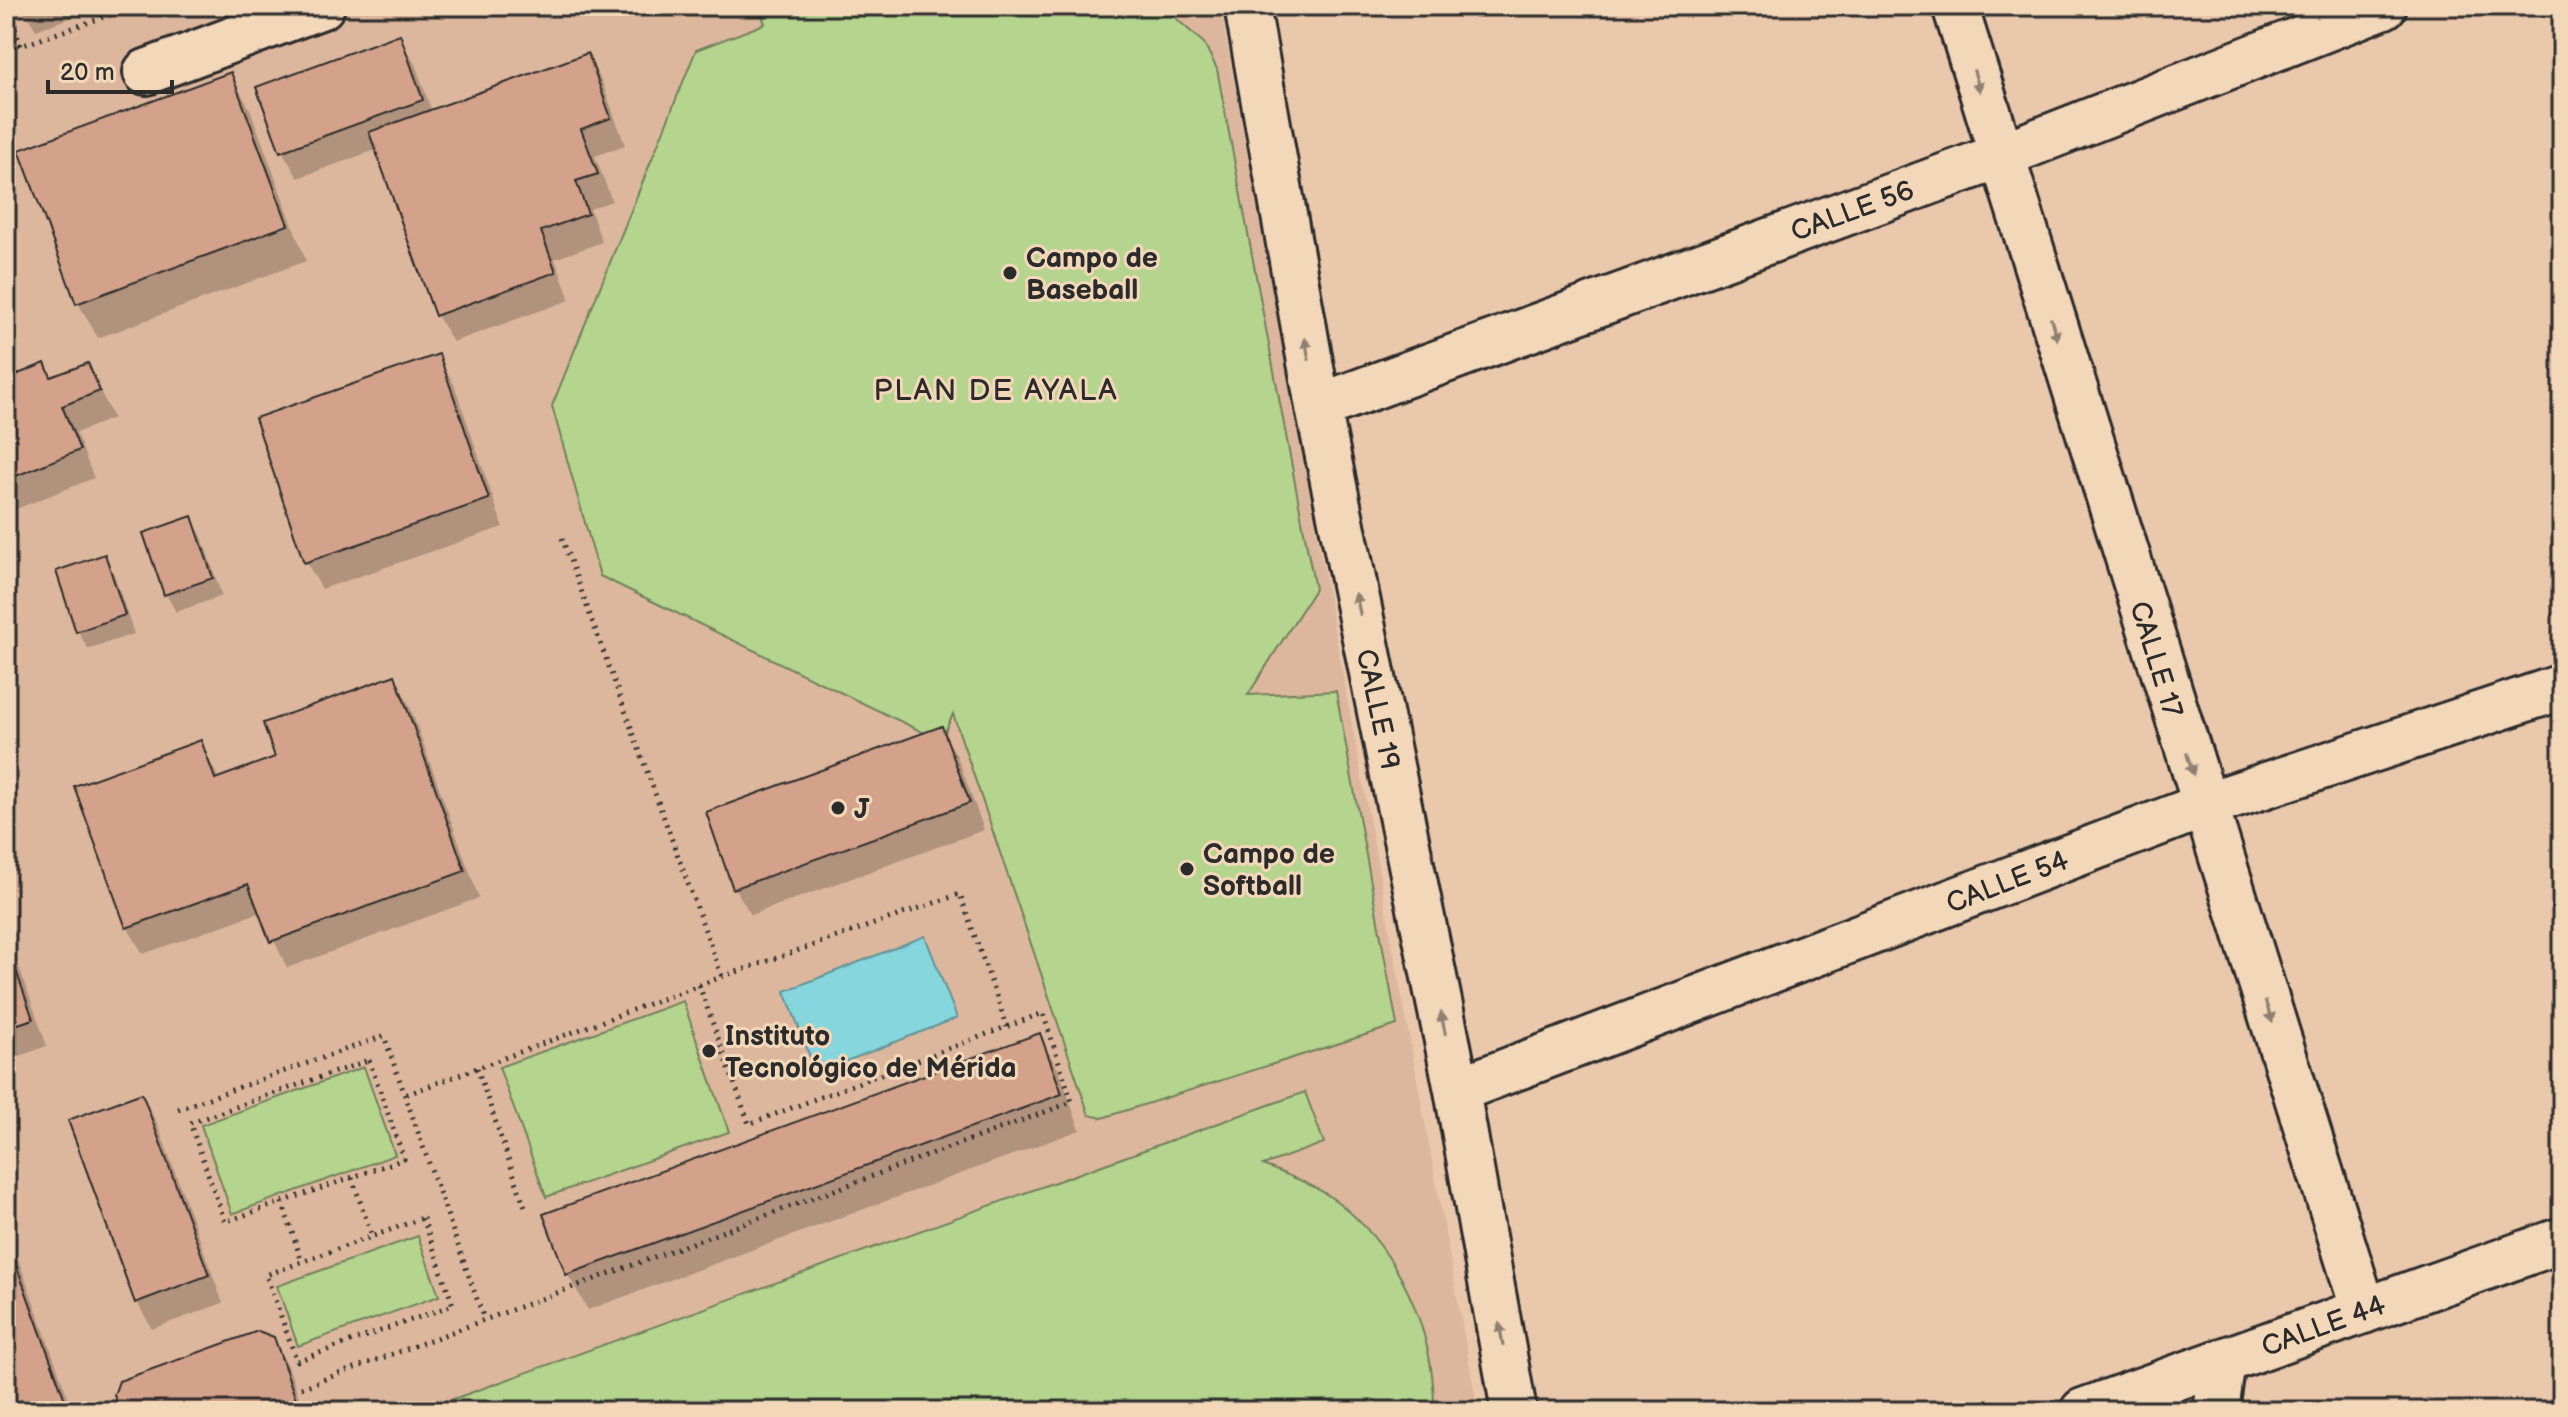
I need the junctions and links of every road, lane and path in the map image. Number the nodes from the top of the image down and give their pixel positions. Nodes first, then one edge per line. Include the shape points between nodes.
1 (7, 6) edge
2 (135, 6) edge
3 (322, 6) edge
4 (1247, 6) edge
5 (1955, 6) edge
6 (2384, 6) edge
7 (6, 34) edge
8 (21, 46) junction
9 (146, 72) dead end
10 (2000, 156) junction
11 (1318, 407) junction
12 (562, 538) dead end
13 (2562, 687) edge
14 (2203, 806) junction
15 (722, 977) junction
16 (699, 985) junction
17 (1007, 1027) junction
18 (477, 1068) junction
19 (1457, 1090) junction
20 (405, 1095) junction
21 (178, 1109) dead end
22 (352, 1178) junction
23 (282, 1202) junction
24 (525, 1207) dead end
25 (372, 1236) junction
26 (2562, 1240) edge
27 (302, 1262) junction
28 (2364, 1311) junction
29 (484, 1320) junction
30 (2223, 1361) junction
31 (301, 1388) dead end
32 (1514, 1411) edge
33 (2083, 1411) edge
34 (2216, 1411) edge

1 - 8 path
2 - 8 path
3 - 9 street
11 -> 4 street, CALLE 19
5 -> 10 street, CALLE 17
6 - 10 street, CALLE 56
7 - 8 path
10 - 11 street, CALLE 56
10 -> 14 street, CALLE 17
19 -> 11 street, CALLE 19
12 - 15 path
13 - 14 street, CALLE 54
14 - 19 street, CALLE 54
14 -> 28 street, CALLE 17
15 - 16 path
15 - 17 path via 960,894
16 - 17 path via 749,1124
16 - 18 path
17 - 29 path via 1043,1013 1072,1102
18 - 20 path
18 - 24 path
32 -> 19 street, CALLE 19
20 - 21 path via 384,1036
20 - 29 path
22 - 23 path
22 - 23 path via 404,1159 369,1060 190,1123 225,1222
22 - 25 path
23 - 27 path
25 - 27 path
25 - 27 path via 423,1218 453,1305 297,1361 266,1275
26 - 28 street, CALLE 44
28 - 30 street, CALLE 44
29 - 31 path
30 - 33 street, CALLE 44
30 - 34 street

